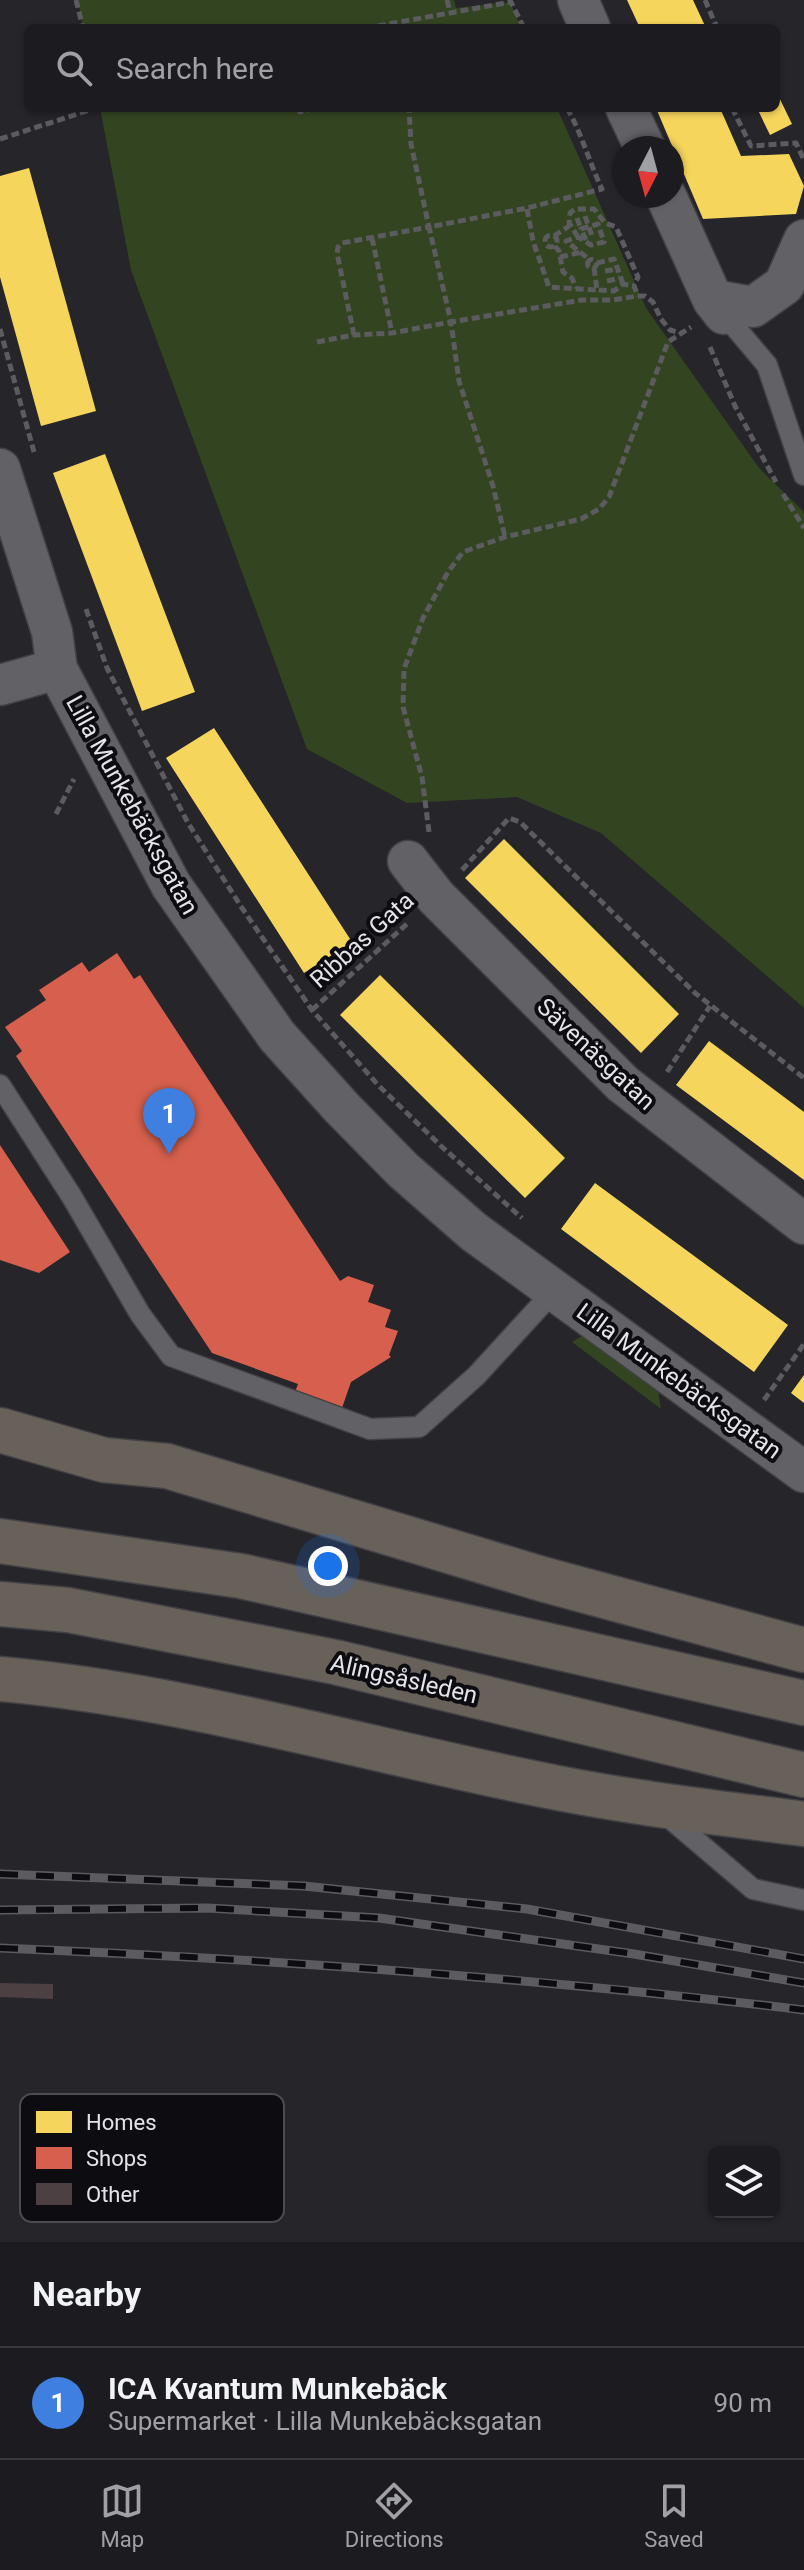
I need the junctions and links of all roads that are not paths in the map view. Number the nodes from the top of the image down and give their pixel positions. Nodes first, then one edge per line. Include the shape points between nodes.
1 (578, 0) edge
2 (588, 24) edge
3 (628, 112) edge
4 (639, 136) edge
5 (671, 208) edge
6 (804, 240) edge
7 (713, 313) junction
8 (0, 469) edge
9 (804, 475) edge
10 (57, 669) junction
11 (0, 685) edge
12 (419, 851) road end
13 (0, 1085) edge
14 (804, 1224) edge
15 (554, 1291) junction
16 (0, 1408) edge
17 (0, 1430) edge
18 (167, 1466) junction
19 (804, 1472) edge
20 (0, 1541) edge
21 (0, 1604) edge
22 (804, 1650) edge
23 (0, 1679) edge
24 (804, 1703) edge
25 (804, 1775) edge
26 (650, 1803) junction
27 (804, 1824) edge
28 (804, 1900) edge

1 - 2 street
3 - 4 street
5 - 7 street
6 - 7 street via 784,285 753,307
7 - 9 lane via 767,365
8 - 10 street, Lilla Munkebäcksgatan via 52,632
10 - 11 street
10 - 15 street, Lilla Munkebäcksgatan via 171,885 277,1036 403,1170
12 - 14 street, Sävenäsgatan via 436,897 623,1084
13 - 15 lane, Lilla Munkebäcksgatan via 171,1356 370,1429 419,1427 476,1376
15 - 19 street, Lilla Munkebäcksgatan
16 - 18 highway via 111,1441
17 - 18 highway via 104,1460
18 - 22 highway via 542,1579
20 - 24 highway via 241,1576
21 - 25 highway, Alingsåsleden via 68,1610 335,1662
23 - 26 highway via 200,1710 559,1789
26 - 27 highway
26 - 28 lane via 753,1889

